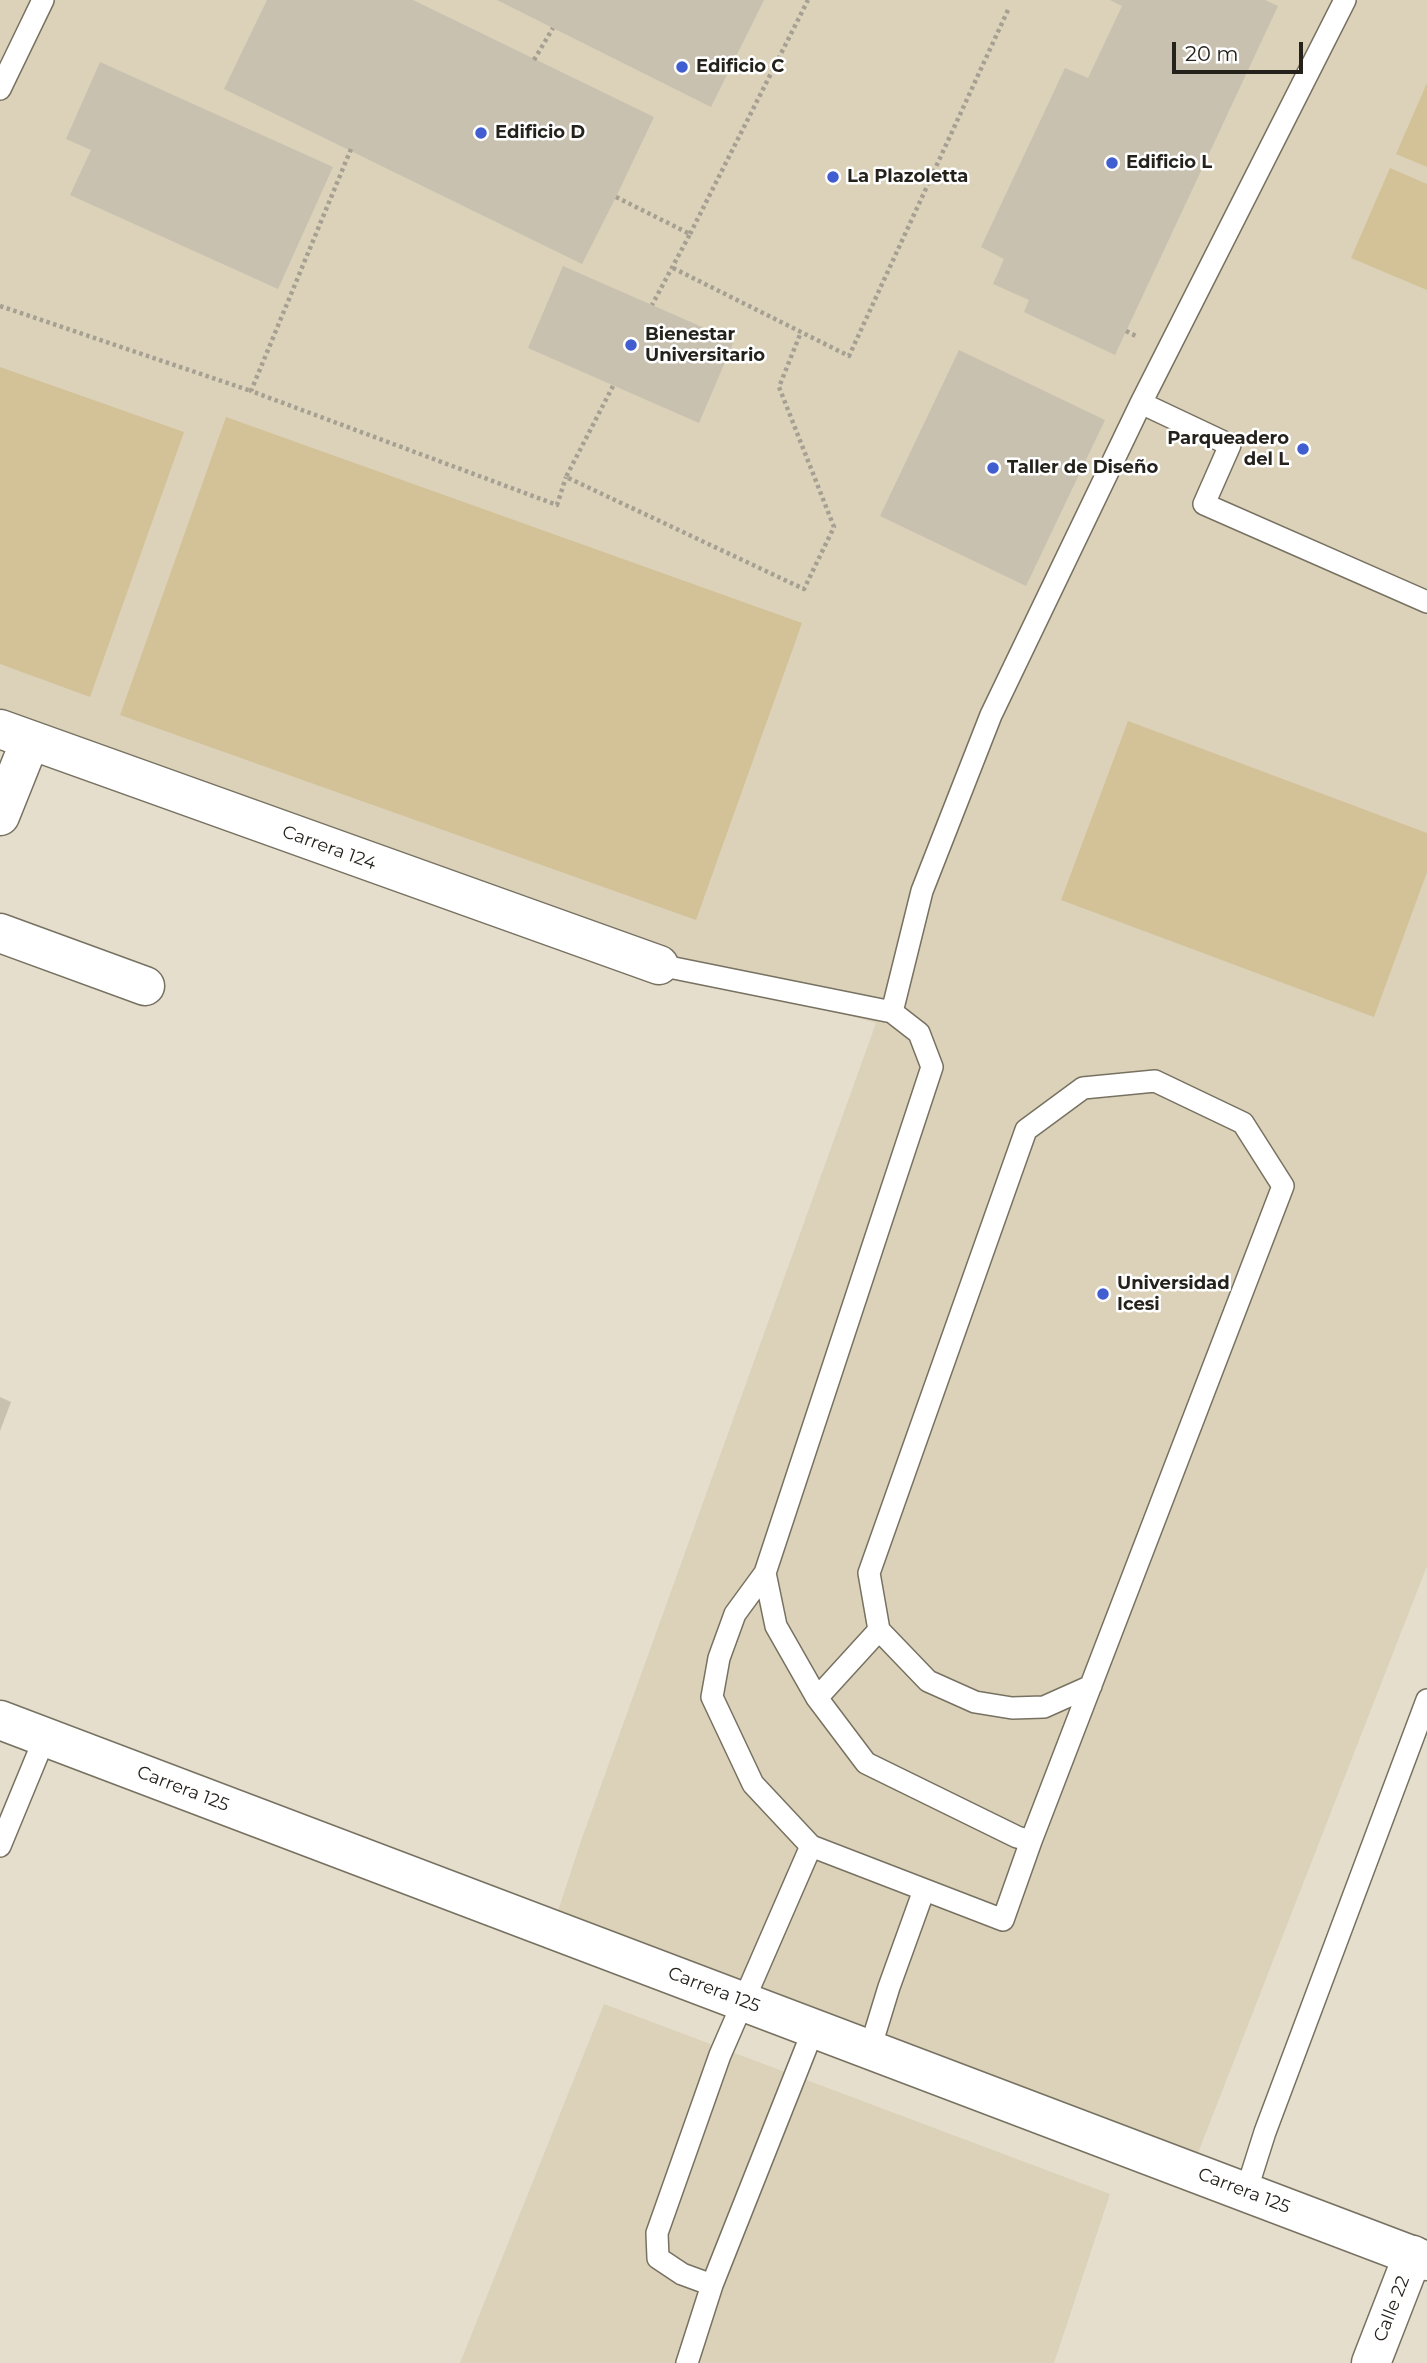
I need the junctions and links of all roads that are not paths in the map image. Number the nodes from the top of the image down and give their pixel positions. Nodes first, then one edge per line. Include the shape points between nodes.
1 (43, 0) edge
2 (1345, 0) edge
3 (0, 89) edge
4 (1141, 403) junction
5 (1427, 602) edge
6 (15, 735) edge
7 (0, 816) edge
8 (0, 933) edge
9 (659, 965) joint
10 (145, 986) dead end
11 (892, 1012) junction
12 (765, 1573) junction
13 (879, 1630) junction
14 (1091, 1686) junction
15 (817, 1698) junction
16 (1427, 1700) edge
17 (0, 1720) edge
18 (45, 1737) junction
19 (1031, 1842) junction
20 (0, 1846) edge
21 (811, 1846) junction
22 (923, 1890) junction
23 (743, 2002) junction
24 (814, 2028) junction
25 (870, 2049) junction
26 (1247, 2192) junction
27 (1420, 2258) edge
28 (712, 2285) junction
29 (687, 2363) edge
30 (1371, 2363) edge

1 - 3 lane
2 - 4 lane
4 - 5 lane via 1230,445 1204,504
4 - 11 lane via 991,715 922,891
6 - 7 main road
6 - 9 main road, Carrera 124
8 - 10 main road
9 - 11 lane
11 - 12 lane via 919,1033 932,1068
12 - 15 lane via 776,1626
12 - 21 lane via 736,1614 719,1658 712,1698 753,1784
13 - 14 lane via 928,1681 975,1702 1044,1707
13 - 14 lane via 869,1573 1026,1130 1083,1088 1155,1081 1243,1123 1283,1186
13 - 15 lane
14 - 19 lane
15 - 19 lane via 866,1763
16 - 26 lane via 1265,2132
17 - 18 main road, Carrera 125
18 - 20 lane
18 - 23 main road, Carrera 125
19 - 22 lane via 1003,1920
21 - 22 lane
21 - 23 lane
22 - 25 lane
23 - 24 main road, Carrera 125
23 - 28 lane via 657,2233 658,2258 682,2274
24 - 25 main road, Carrera 125
24 - 28 lane
25 - 26 main road, Carrera 125
26 - 27 main road, Carrera 125
27 - 30 main road, Calle 22
28 - 29 lane

